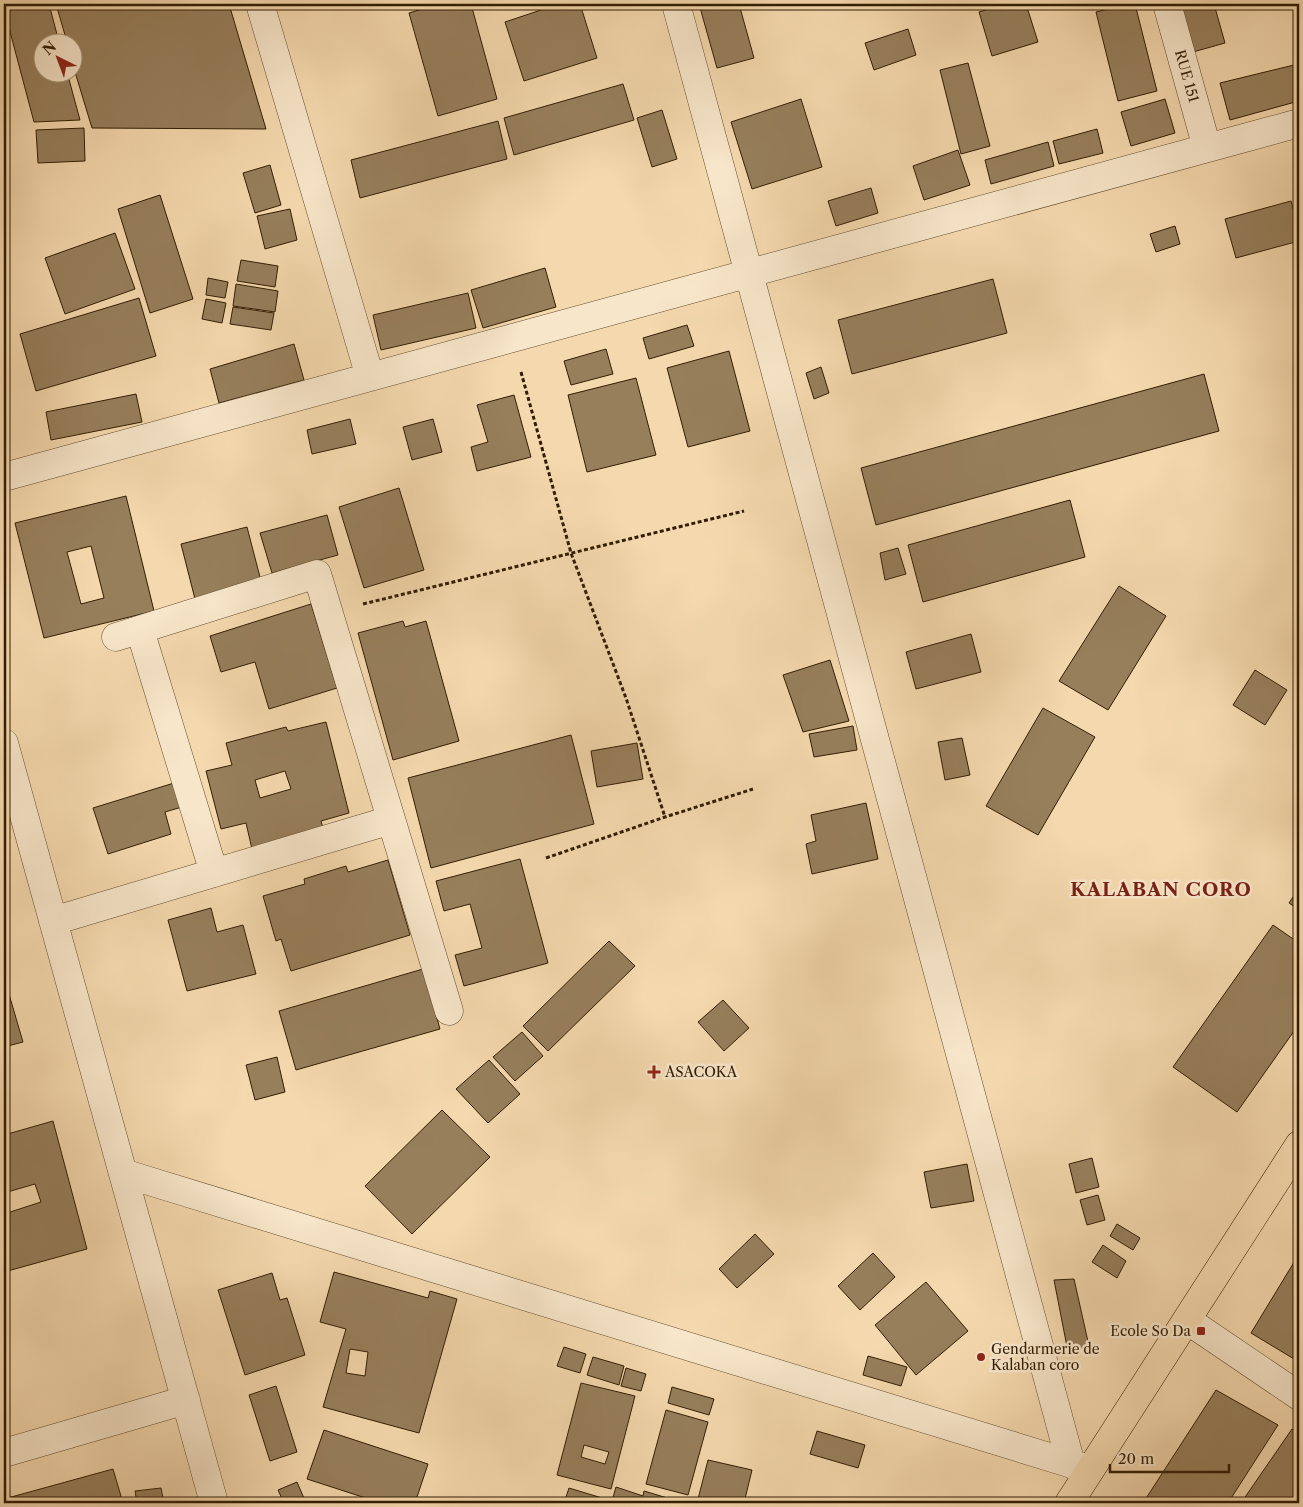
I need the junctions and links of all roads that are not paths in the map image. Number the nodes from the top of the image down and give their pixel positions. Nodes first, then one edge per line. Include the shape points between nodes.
1 (260, 4) edge
2 (676, 4) edge
3 (1167, 4) edge
4 (1299, 123) edge
5 (1207, 148) junction
6 (749, 273) junction
7 (370, 376) junction
8 (4, 477) edge
9 (4, 743) edge
10 (391, 820) junction
11 (214, 873) junction
12 (53, 921) junction
13 (449, 1011) dead end
14 (1299, 1144) edge
15 (123, 1174) junction
16 (1187, 1320) junction
17 (1299, 1396) edge
18 (186, 1400) junction
19 (4, 1453) edge
20 (1081, 1467) junction
21 (214, 1503) edge
22 (1068, 1503) edge

1 - 7 street
2 - 6 street
3 - 5 street, RUE 151
4 - 5 street
5 - 6 street
6 - 7 street
6 - 20 street
7 - 8 street
9 - 12 street
10 - 11 street
10 - 11 street via 317,574 128,634
10 - 13 street
11 - 12 street
12 - 15 street
14 - 16 main road
15 - 18 street
15 - 20 street
16 - 17 street
16 - 20 main road
18 - 19 street
18 - 21 street
20 - 22 main road

